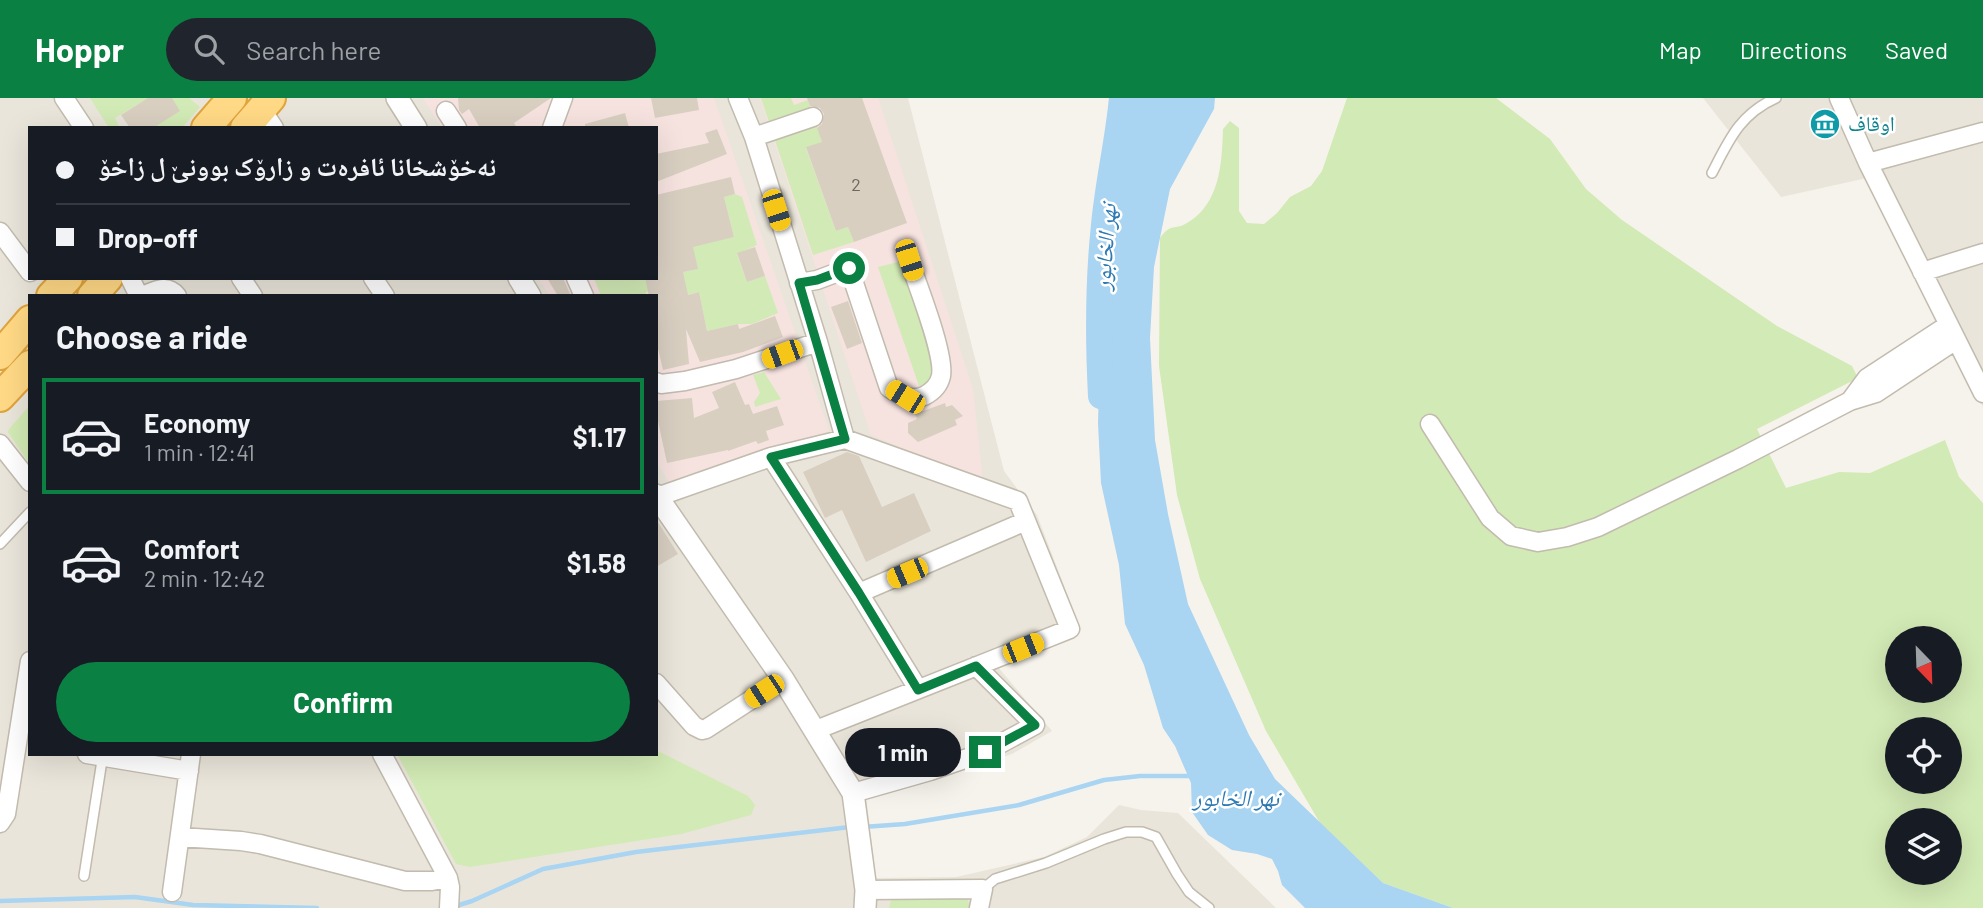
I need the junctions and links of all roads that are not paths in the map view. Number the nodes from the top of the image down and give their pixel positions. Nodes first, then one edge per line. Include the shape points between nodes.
1 (64, 98) edge
2 (232, 98) edge
3 (397, 98) edge
4 (413, 98) edge
5 (563, 98) edge
6 (738, 98) edge
7 (1776, 98) edge
8 (1839, 98) edge
9 (446, 111) dead end
10 (813, 117) dead end
11 (83, 126) edge
12 (208, 126) edge
13 (415, 126) edge
14 (430, 126) edge
15 (456, 126) edge
16 (553, 126) edge
17 (1983, 132) edge
18 (754, 137) junction
19 (1868, 163) junction
20 (1712, 173) dead end
21 (0, 233) edge
22 (1983, 253) edge
23 (909, 260) dead end
24 (28, 269) edge
25 (1922, 272) junction
26 (36, 280) edge
27 (66, 280) edge
28 (105, 280) edge
29 (799, 283) junction
30 (47, 294) edge
31 (51, 294) edge
32 (94, 294) edge
33 (146, 294) edge
34 (175, 294) edge
35 (28, 322) edge
36 (1952, 332) junction
37 (818, 342) junction
38 (0, 355) edge
39 (28, 367) edge
40 (1978, 371) edge
41 (658, 383) edge
42 (1983, 393) edge
43 (0, 397) edge
44 (1430, 424) dead end
45 (845, 439) junction
46 (0, 444) edge
47 (771, 457) junction
48 (28, 479) edge
49 (658, 496) edge
50 (658, 497) edge
51 (28, 514) edge
52 (1026, 521) junction
53 (0, 544) edge
54 (859, 593) junction
55 (976, 666) junction
56 (783, 679) junction
57 (658, 685) edge
58 (28, 687) edge
59 (918, 690) junction
60 (816, 730) junction
61 (24, 740) edge
62 (98, 756) edge
63 (110, 756) edge
64 (383, 756) edge
65 (190, 763) edge
66 (853, 793) junction
67 (0, 823) edge
68 (180, 837) junction
69 (84, 876) dead end
70 (449, 883) junction
71 (983, 888) junction
72 (865, 891) edge
73 (172, 892) dead end
74 (449, 908) edge
75 (979, 908) edge
76 (1209, 908) edge

1 - 11 street
2 - 12 highway
3 - 13 street
4 - 14 street
5 - 16 street
6 - 18 street
7 - 20 lane via 1759,106 1734,131
8 - 19 street
9 - 15 street
10 - 18 street
17 - 19 street
18 - 29 street
19 - 25 street
21 - 24 street
22 - 25 street
23 - 29 street via 942,360 941,378 932,392 920,398 905,397 889,388 849,268
25 - 36 street
26 - 30 street
27 - 31 highway
28 - 32 highway
29 - 37 street
33 - 34 street via 164,288
35 - 38 highway
36 - 40 street
36 - 44 street via 1867,378 1850,401 1598,527 1567,537 1538,542 1511,536 1490,518
37 - 41 street via 736,369
37 - 45 street
39 - 43 highway
40 - 42 street
45 - 47 street
45 - 52 street via 1018,501
46 - 48 street
47 - 49 street
47 - 54 street
50 - 56 street
51 - 53 lane
52 - 54 street
52 - 55 street via 1070,629
54 - 59 street
55 - 59 street
55 - 66 street via 1035,725 985,752
56 - 57 street via 702,730
56 - 60 street
58 - 61 street
59 - 60 street
60 - 66 street
61 - 67 street
62 - 69 lane
63 - 65 street
64 - 70 street
65 - 68 street
66 - 72 street
68 - 70 street via 260,844 405,881
68 - 73 street
70 - 74 street
71 - 72 street
71 - 75 street
71 - 76 lane via 995,878 1104,839 1142,832 1156,837 1189,892

